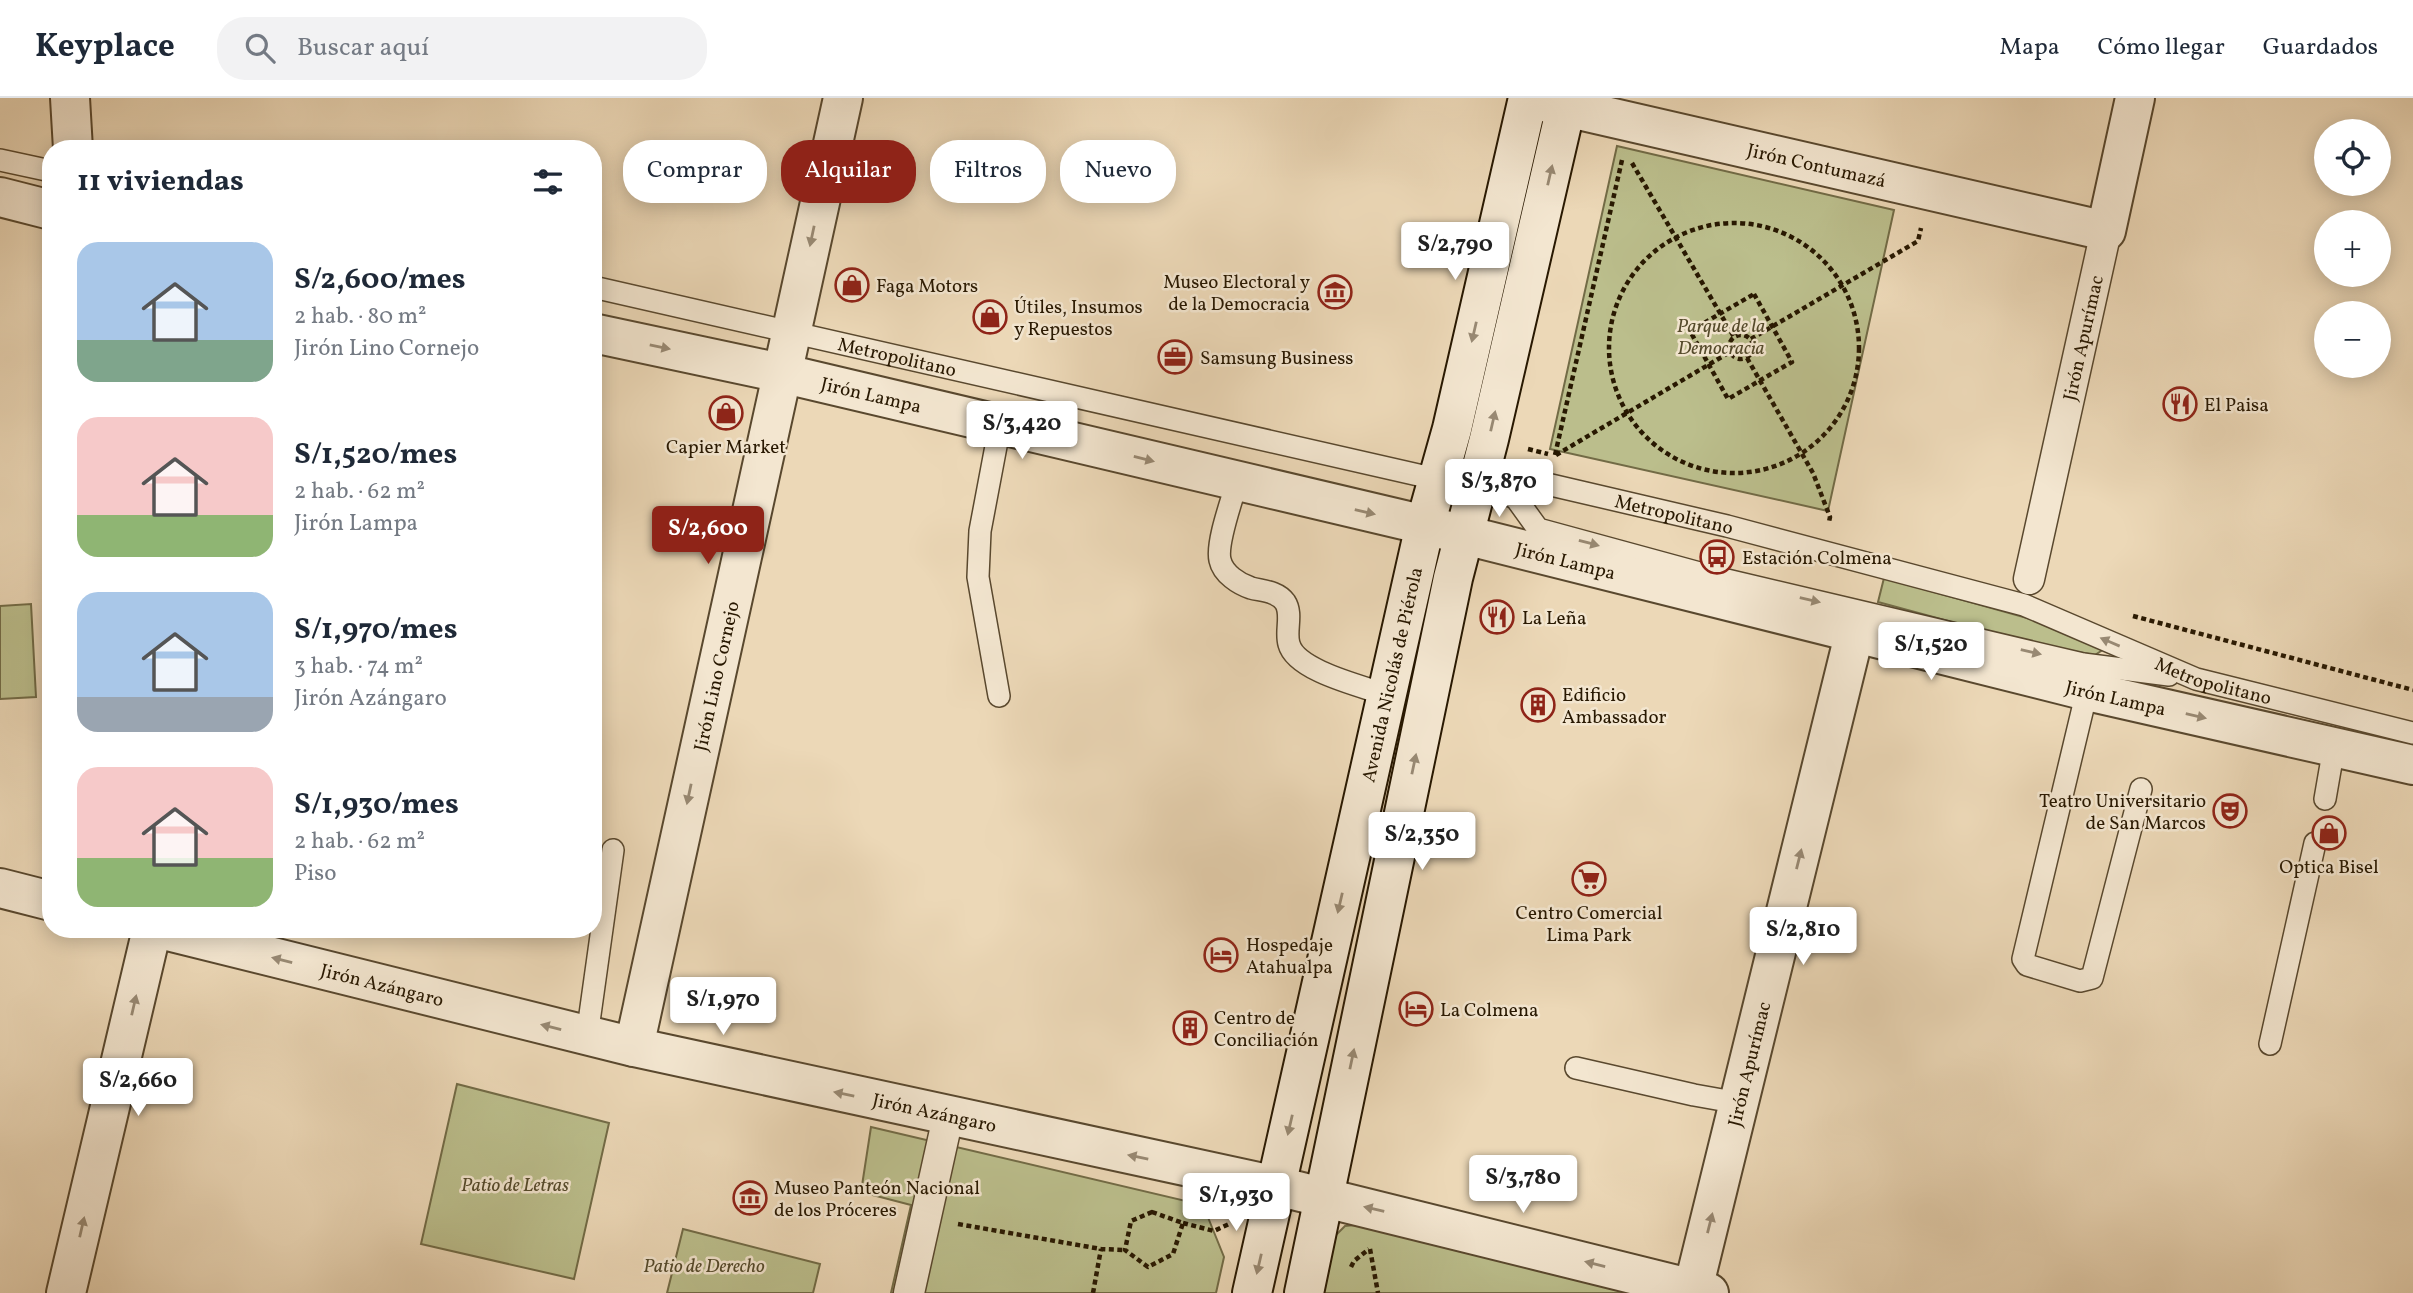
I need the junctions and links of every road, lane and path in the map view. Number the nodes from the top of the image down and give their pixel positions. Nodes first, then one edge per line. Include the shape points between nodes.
1 (70, 98) edge
2 (843, 98) edge
3 (1527, 98) edge
4 (2135, 98) edge
5 (1567, 102) edge
6 (1628, 135) junction
7 (72, 140) edge
8 (0, 160) edge
9 (42, 169) edge
10 (1930, 190) junction
11 (0, 197) edge
12 (42, 208) edge
13 (2106, 231) junction
14 (1676, 237) junction
15 (1842, 285) junction
16 (602, 289) edge
17 (1720, 313) junction
18 (1772, 327) junction
19 (791, 333) junction
20 (602, 335) edge
21 (1734, 337) junction
22 (1751, 339) junction
23 (1730, 352) junction
24 (1746, 358) junction
25 (1709, 365) junction
26 (781, 373) junction
27 (1760, 380) junction
28 (1627, 413) junction
29 (1000, 425) junction
30 (1528, 449) dead end
31 (1802, 454) junction
32 (1555, 456) junction
33 (1438, 479) junction
34 (1237, 482) junction
35 (1477, 487) junction
36 (1515, 497) junction
37 (1424, 525) junction
38 (1464, 535) junction
39 (1823, 552) junction
40 (2029, 579) dead end
41 (1855, 631) junction
42 (2196, 679) junction
43 (2087, 691) junction
44 (1387, 695) junction
45 (999, 696) dead end
46 (2413, 733) edge
47 (2334, 747) junction
48 (2413, 765) edge
49 (2141, 789) dead end
50 (2325, 799) dead end
51 (2315, 844) dead end
52 (614, 850) dead end
53 (0, 888) edge
54 (42, 899) edge
55 (602, 933) edge
56 (150, 938) edge
57 (196, 938) edge
58 (601, 938) edge
59 (587, 1036) junction
60 (2270, 1044) dead end
61 (634, 1048) junction
62 (1576, 1068) dead end
63 (1739, 1103) junction
64 (948, 1117) junction
65 (1277, 1186) junction
66 (1324, 1198) junction
67 (926, 1219) junction
68 (1183, 1223) junction
69 (1233, 1223) dead end
70 (1370, 1248) dead end
71 (1101, 1249) junction
72 (1125, 1250) junction
73 (1698, 1292) edge
74 (66, 1293) edge
75 (909, 1293) edge
76 (1093, 1293) edge
77 (1252, 1293) edge
78 (1304, 1293) edge
79 (1378, 1293) edge

1 - 7 street
2 -> 19 street, Jirón Lino Cornejo
3 - 5 street, Jirón Contumazá
3 -> 33 street, Avenida Nicolás de Piérola
4 - 13 street, Jirón Apurímac
5 - 6 street, Jirón Contumazá
35 -> 5 street, Avenida Nicolás de Piérola
6 - 10 street, Jirón Contumazá
6 - 14 path
6 - 32 path
8 - 9 lane
10 - 13 street, Jirón Contumazá
10 - 15 path via 1918,241
11 - 12 street
13 - 40 street, Jirón Apurímac
14 - 15 path via 1730,221 1773,228 1810,248
14 - 17 path
14 - 28 path via 1652,251 1625,284 1610,324 1610,367
15 - 18 path
15 - 31 path via 1856,316 1860,357 1851,396 1829,431
16 - 19 lane, Metropolitano
17 - 18 path via 1754,294
17 - 21 path
17 - 25 path via 1690,331
18 - 22 path
18 - 27 path via 1792,362
19 - 26 street, Jirón Lino Cornejo
19 - 33 lane, Metropolitano
20 -> 26 street, Jirón Lampa
21 - 22 path via 1742,334
21 - 23 path
22 - 24 path via 1754,348
23 - 24 path via 1738,359
23 - 25 path
24 - 27 path
25 - 27 path via 1728,399
25 - 28 path
26 - 29 street, Jirón Lampa
26 -> 61 street, Jirón Lino Cornejo
27 - 31 path
28 - 31 path via 1648,440 1682,463 1721,473 1761,471
28 - 32 path
29 -> 34 street, Jirón Lampa
29 - 45 lane via 980,531 978,577
30 - 32 path
31 - 39 path via 1830,517
33 - 35 lane, Metropolitano
33 - 37 street, Avenida Nicolás de Piérola
34 -> 37 street, Jirón Lampa
34 - 44 lane via 1223,530 1222,567 1247,587 1275,594 1285,602 1288,643 1301,661
35 - 36 lane, Metropolitano
35 - 38 street, Avenida Nicolás de Piérola
36 - 39 lane, Metropolitano via 1551,485
36 -> 42 lane via 1538,529 1701,574 2083,664
37 - 38 street, Jirón Lampa
37 - 44 street, Avenida Nicolás de Piérola
38 - 41 street, Jirón Lampa
66 -> 38 street, Avenida Nicolás de Piérola
42 -> 39 lane, Metropolitano via 2024,605
41 - 43 street, Jirón Lampa
63 -> 41 street, Jirón Apurímac
42 - 46 lane, Metropolitano
43 -> 47 street, Jirón Lampa
43 - 49 lane via 2023,959 2027,965 2080,981 2092,978
44 -> 65 street, Avenida Nicolás de Piérola
47 - 48 street, Jirón Lampa
47 - 50 lane
51 - 60 lane
52 - 55 lane
53 - 54 street
74 -> 56 street
59 -> 57 street, Jirón Azángaro
58 - 59 lane
59 - 61 street, Jirón Azángaro
64 -> 61 street, Jirón Azángaro
62 - 63 lane
73 -> 63 street, Jirón Apurímac
65 -> 64 street, Jirón Azángaro
64 - 67 street
65 - 66 street, Jirón Azángaro
65 -> 77 street, Avenida Nicolás de Piérola
73 -> 66 street, Jirón Azángaro
66 - 78 street, Avenida Nicolás de Piérola
67 - 71 path
67 - 75 street
68 - 69 path via 1214,1231
68 - 72 path via 1152,1212 1131,1221
68 - 72 path via 1173,1254 1148,1267
70 - 79 path
71 - 72 path
71 - 76 path

